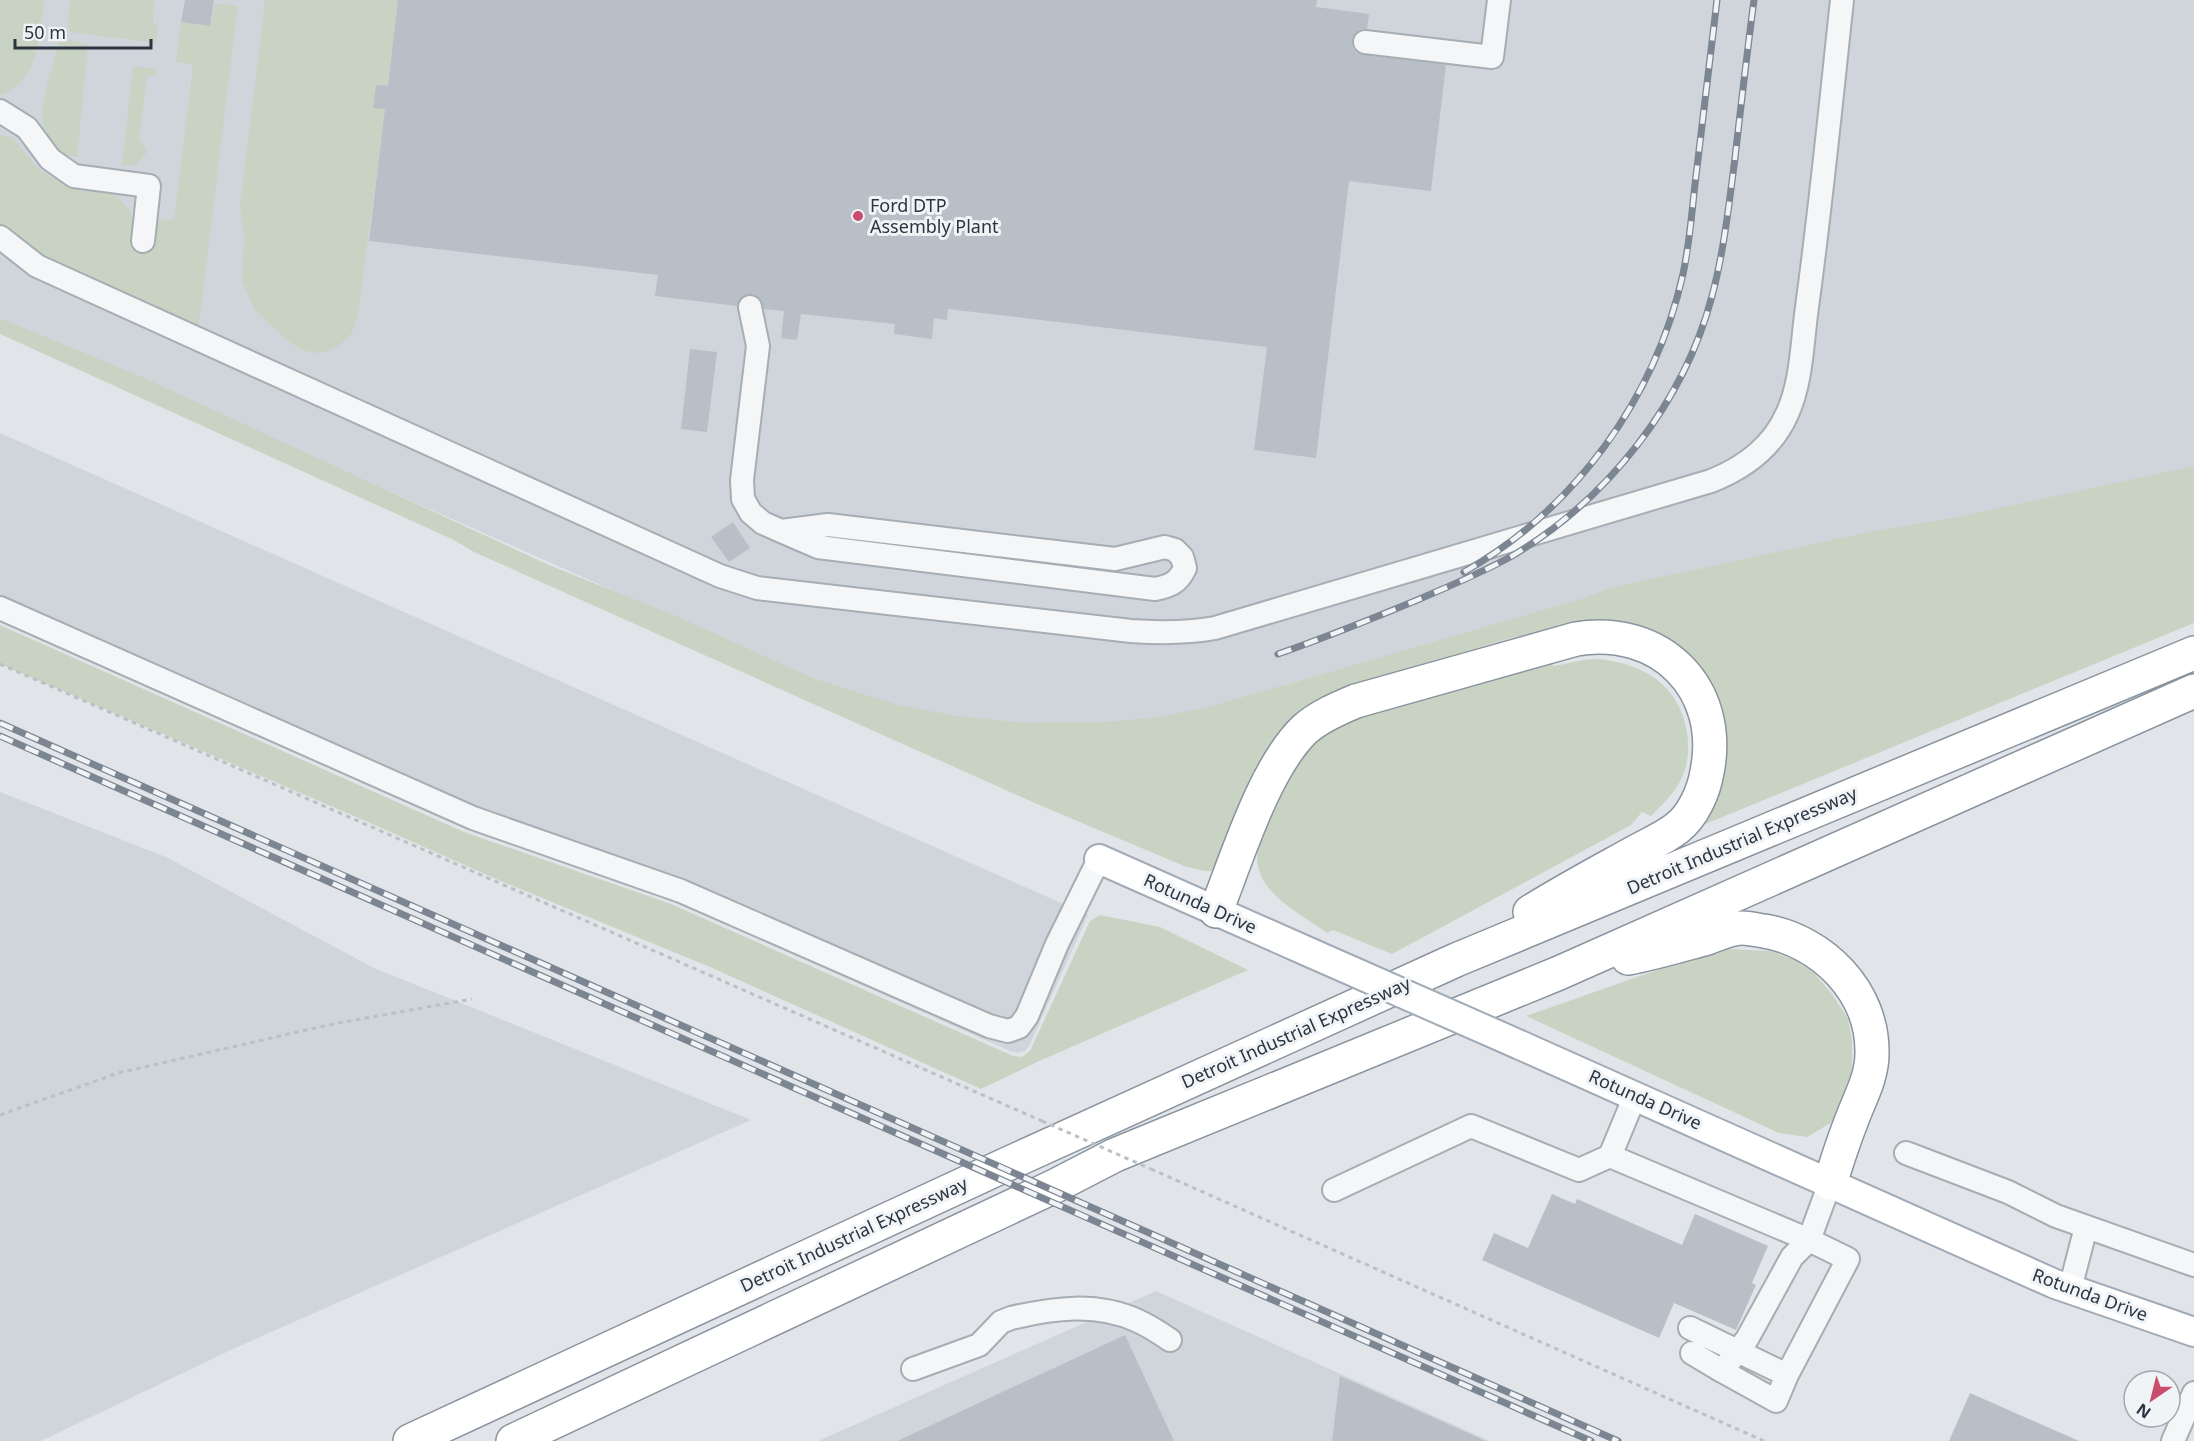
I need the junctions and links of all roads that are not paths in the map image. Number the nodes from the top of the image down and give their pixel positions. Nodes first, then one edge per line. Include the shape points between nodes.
1 (1498, 0) edge
2 (1842, 0) edge
3 (1365, 42) dead end
4 (0, 111) edge
5 (0, 237) edge
6 (142, 241) dead end
7 (750, 307) dead end
8 (781, 531) junction
9 (0, 608) edge
10 (2194, 653) edge
11 (2194, 691) edge
12 (1099, 859) joint
13 (1216, 911) junction
14 (1456, 960) junction
15 (1559, 973) junction
16 (1635, 1096) junction
17 (1906, 1153) dead end
18 (1610, 1156) junction
19 (1830, 1183) junction
20 (1334, 1190) dead end
21 (2086, 1227) junction
22 (1809, 1240) junction
23 (2194, 1265) edge
24 (2070, 1289) junction
25 (1690, 1328) dead end
26 (2194, 1332) edge
27 (1170, 1340) dead end
28 (1739, 1352) junction
29 (1692, 1353) dead end
30 (913, 1369) dead end
31 (1722, 1371) junction
32 (1787, 1375) junction
33 (2194, 1393) edge
34 (410, 1441) edge
35 (513, 1441) edge
36 (2173, 1441) edge

1 - 3 lane via 1492,57
2 - 5 lane via 1796,390 1787,414 1766,446 1749,462 1710,481 1195,632 1131,632 758,588 720,576 37,266
4 - 6 lane via 27,128 50,159 74,176 150,186
7 - 8 lane via 758,346 743,499 751,513
8 - 8 lane via 818,547 1155,589 1171,586 1185,568 1182,557 1165,547 1115,559 828,525
9 - 12 lane via 474,818 681,891 1008,1031 1019,1027 1027,1016
10 - 14 highway, Detroit Industrial Expressway
11 - 15 highway
12 - 13 main road, Rotunda Drive
13 - 14 highway via 1275,771 1305,729 1327,715 1356,701 1576,639 1606,636 1631,640 1655,650 1675,664 1692,684 1710,732 1706,778 1691,812 1678,828 1569,888
13 - 16 main road, Rotunda Drive, bridge
14 - 34 highway, Detroit Industrial Expressway
15 - 19 highway via 1664,951 1741,928 1783,934 1820,954 1847,980 1866,1014 1872,1054 1863,1097
15 - 35 highway via 1115,1155
16 - 18 lane
16 - 19 main road, Rotunda Drive
17 - 21 lane
18 - 20 lane via 1579,1170 1471,1126
18 - 22 lane
19 - 22 lane
19 - 24 main road, Rotunda Drive
21 - 23 lane
21 - 24 lane
22 - 28 lane via 1791,1257
22 - 32 lane via 1848,1259
24 - 26 main road, Rotunda Drive
25 - 28 lane
27 - 30 lane via 1119,1313 1072,1308 1011,1318 1001,1322 979,1345
28 - 31 lane
28 - 32 lane
29 - 31 lane
31 - 32 lane via 1776,1401
33 - 36 lane

